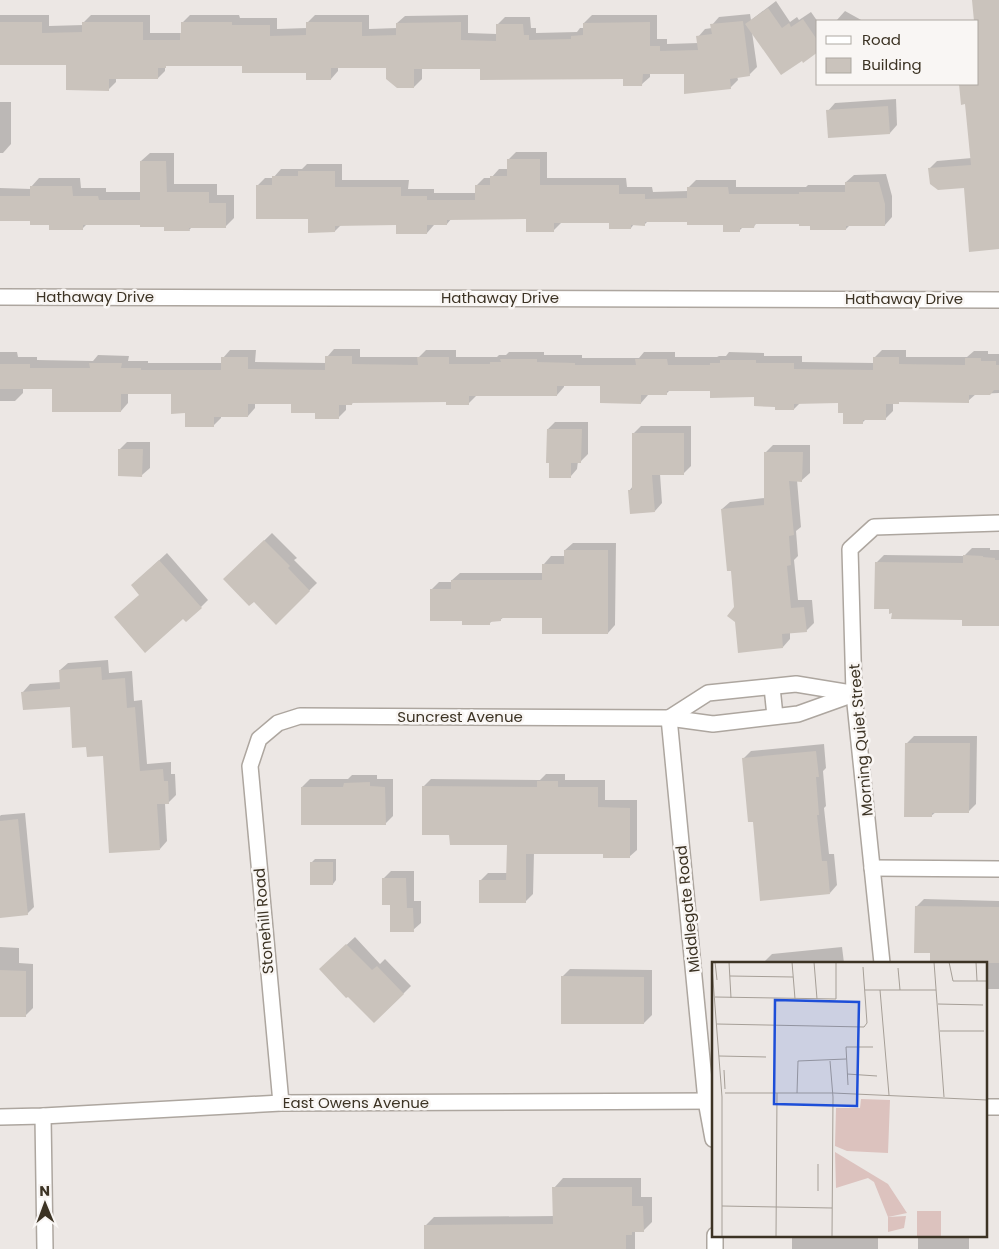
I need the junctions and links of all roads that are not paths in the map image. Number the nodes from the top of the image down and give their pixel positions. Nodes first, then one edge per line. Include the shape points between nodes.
1 (0, 297) edge
2 (999, 300) edge
3 (999, 523) edge
4 (772, 687) junction
5 (854, 694) junction
6 (775, 716) junction
7 (669, 718) junction
8 (259, 739) joint
9 (872, 868) junction
10 (999, 869) edge
11 (882, 962) edge
12 (710, 1101) edge
13 (281, 1103) junction
14 (986, 1107) edge
15 (999, 1107) edge
16 (0, 1116) edge
17 (43, 1116) junction
18 (712, 1126) edge
19 (715, 1236) edge
20 (45, 1249) edge
21 (715, 1249) edge

1 - 2 street, Hathaway Drive
3 - 5 street, Morning Quiet Street via 874,527 850,549
4 - 5 street via 796,684
4 - 6 street
4 - 7 street via 708,693
5 - 6 street, Suncrest Avenue via 798,714
5 - 9 street, Morning Quiet Street
6 - 7 street, Suncrest Avenue via 713,724
7 - 8 street, Suncrest Avenue via 300,716 278,723
7 - 12 street, Middlegate Road
8 - 13 street, Stonehill Road via 250,766
9 - 10 street
9 - 11 street, Morning Quiet Street
12 - 13 street, East Owens Avenue
12 - 18 street, Middlegate Road
13 - 17 street, East Owens Avenue
14 - 15 street
16 - 17 street, East Owens Avenue
17 - 20 street
19 - 21 street

